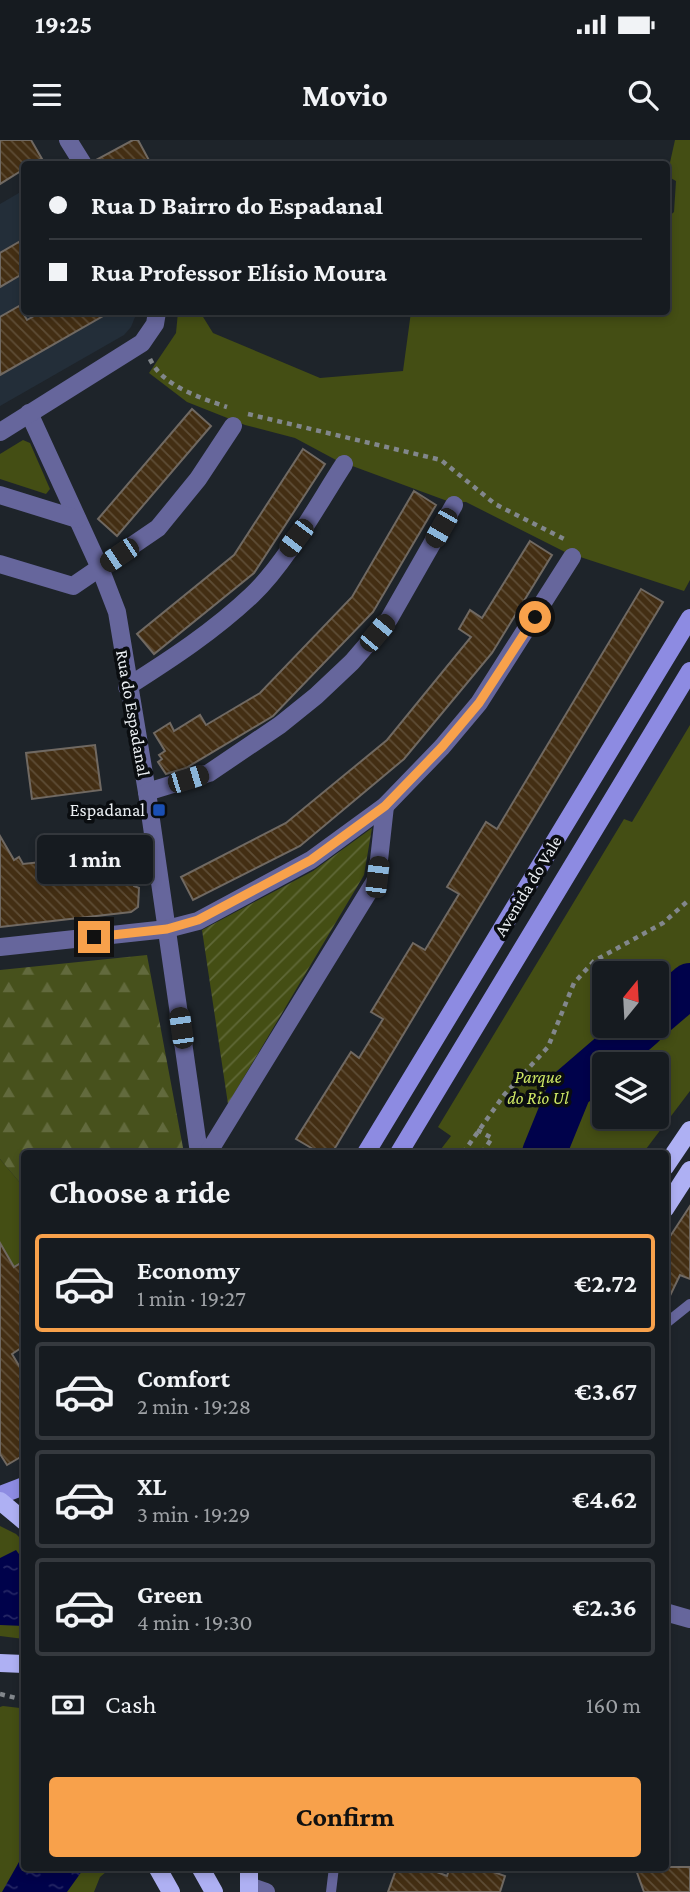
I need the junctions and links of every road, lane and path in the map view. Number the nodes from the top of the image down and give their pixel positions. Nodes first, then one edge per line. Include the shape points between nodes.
1 (68, 140) edge
2 (81, 161) edge
3 (156, 315) edge
4 (142, 343) junction
5 (29, 413) junction
6 (233, 426) dead end
7 (0, 432) edge
8 (344, 464) dead end
9 (0, 495) edge
10 (454, 505) dead end
11 (77, 519) junction
12 (572, 557) joint
13 (0, 564) edge
14 (100, 568) junction
15 (690, 618) edge
16 (690, 671) edge
17 (127, 687) junction
18 (147, 792) junction
19 (385, 806) junction
20 (690, 899) edge
21 (167, 929) junction
22 (0, 947) edge
23 (477, 1130) junction
24 (690, 1130) edge
25 (199, 1150) edge
26 (210, 1150) edge
27 (368, 1150) edge
28 (401, 1150) edge
29 (465, 1150) edge
30 (484, 1150) edge
31 (669, 1161) edge
32 (690, 1170) edge
33 (669, 1203) edge
34 (690, 1304) edge
35 (669, 1321) edge
36 (21, 1488) edge
37 (0, 1498) edge
38 (21, 1518) edge
39 (669, 1613) edge
40 (690, 1619) edge
41 (0, 1663) edge
42 (21, 1664) edge
43 (0, 1694) edge
44 (21, 1699) edge
45 (159, 1871) edge
46 (202, 1871) edge
47 (250, 1871) edge
48 (334, 1871) edge
49 (255, 1890) edge
50 (171, 1892) edge
51 (215, 1892) edge
52 (331, 1892) edge

1 - 2 street
3 - 4 street
4 - 5 street
4 - 12 path via 155,369 195,396 260,418 441,460 495,504 578,546
5 - 7 street
5 - 11 street, Rua do Espadanal
6 - 14 street via 158,528
8 - 17 street via 254,594 197,642
9 - 11 street
10 - 18 street via 389,619 352,663 280,726 209,772
11 - 14 street, Rua do Espadanal
12 - 19 street via 479,703
13 - 14 street via 73,586
14 - 17 street, Rua do Espadanal via 117,612
15 - 27 main road, Avenida do Vale
16 - 28 main road, Avenida do Vale
17 - 18 street, Rua do Espadanal
18 - 21 street, Rua do Espadanal
19 - 21 street via 311,860 198,920
19 - 26 street via 377,877
20 - 23 path via 663,923 594,961 574,983 548,1047
21 - 22 street
21 - 25 street, Rua do Espadanal
23 - 29 path
23 - 30 path via 492,1138
24 - 31 main road
32 - 33 main road
34 - 35 lane
36 - 37 main road
37 - 38 main road
39 - 40 street
41 - 42 main road
43 - 44 path
45 - 50 main road
46 - 51 main road
47 - 49 main road
48 - 52 lane

